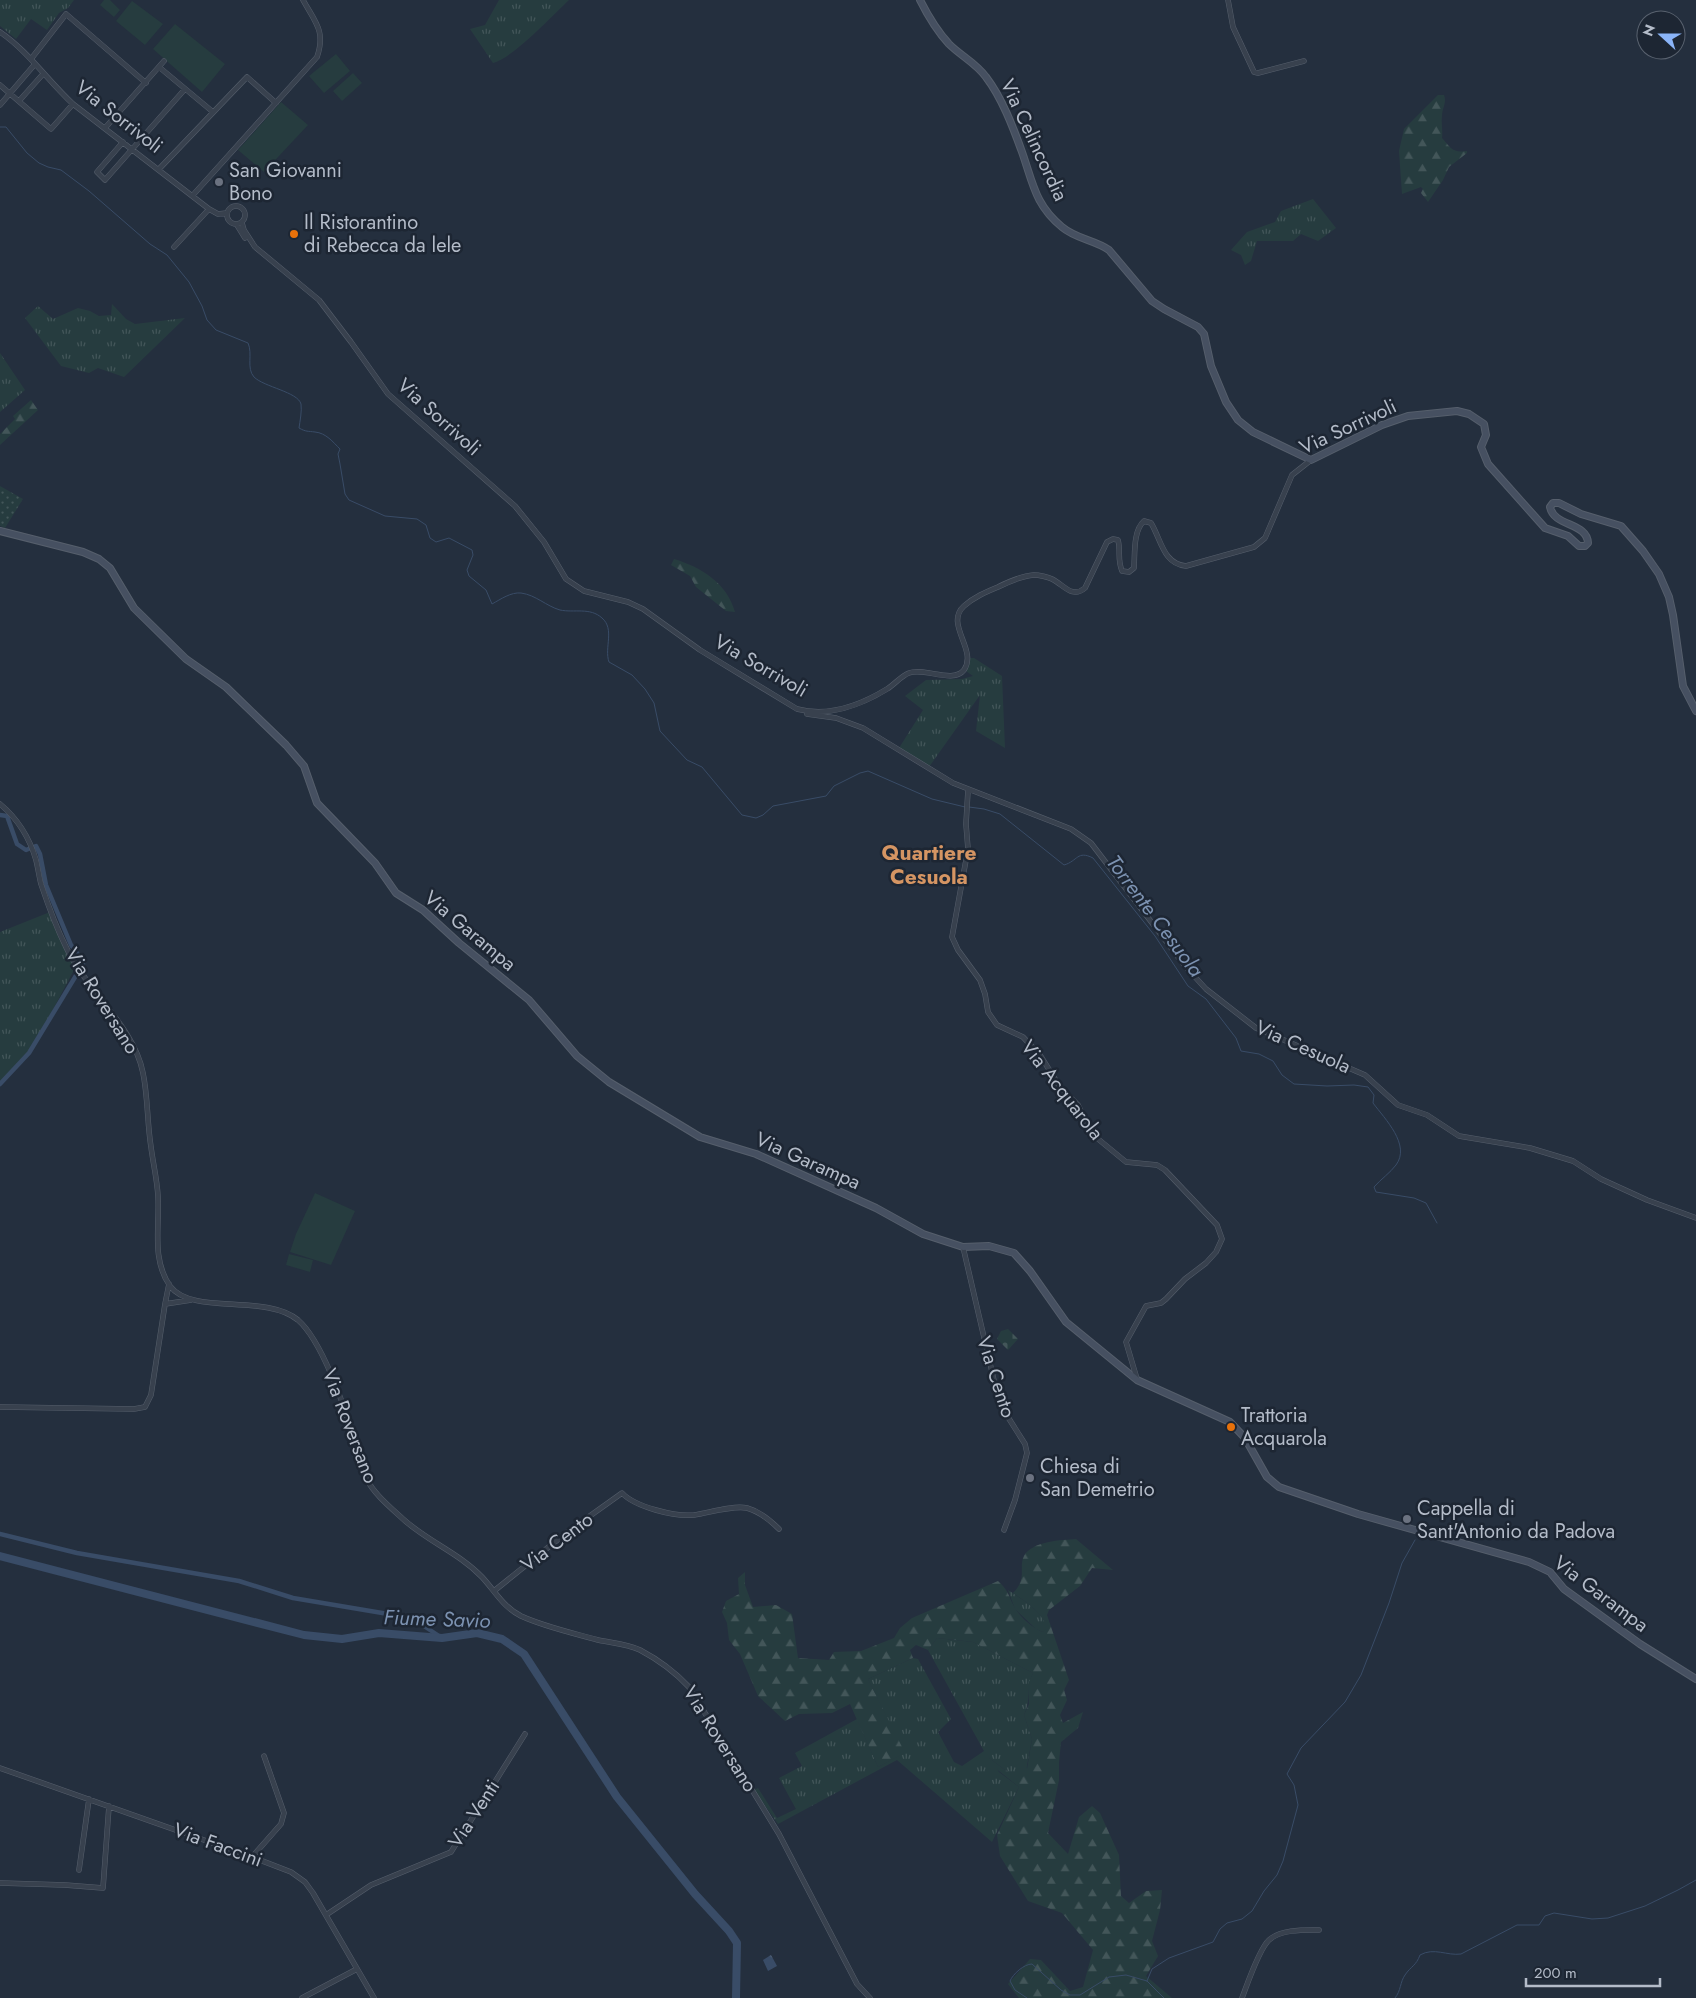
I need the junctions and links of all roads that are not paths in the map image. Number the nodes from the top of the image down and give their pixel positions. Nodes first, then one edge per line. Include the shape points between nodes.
1 (303, 0) edge
2 (920, 0) edge
3 (1228, 0) edge
4 (0, 32) edge
5 (31, 58) junction
6 (164, 61) dead end
7 (1304, 62) dead end
8 (35, 64) junction
9 (159, 67) junction
10 (43, 74) junction
11 (146, 83) junction
12 (0, 84) edge
13 (185, 89) junction
14 (9, 93) junction
15 (19, 101) junction
16 (276, 103) junction
17 (73, 104) junction
18 (0, 105) edge
19 (213, 112) junction
20 (105, 128) junction
21 (123, 142) junction
22 (132, 148) junction
23 (159, 169) junction
24 (193, 195) junction
25 (209, 209) junction
26 (227, 213) junction
27 (227, 219) junction
28 (240, 224) junction
29 (174, 247) dead end
30 (1310, 460) junction
31 (0, 531) edge
32 (797, 709) junction
33 (1696, 711) edge
34 (968, 790) junction
35 (0, 804) edge
36 (1696, 1218) edge
37 (963, 1247) junction
38 (169, 1284) junction
39 (192, 1300) junction
40 (165, 1304) junction
41 (1137, 1380) junction
42 (0, 1407) edge
43 (779, 1529) dead end
44 (1004, 1530) dead end
45 (494, 1591) junction
46 (1696, 1680) edge
47 (524, 1734) dead end
48 (264, 1756) dead end
49 (0, 1768) edge
50 (89, 1799) junction
51 (110, 1806) junction
52 (252, 1857) junction
53 (80, 1870) dead end
54 (0, 1883) edge
55 (326, 1915) junction
56 (1319, 1930) dead end
57 (357, 1969) junction
58 (302, 1998) edge
59 (374, 1998) edge
60 (870, 1998) edge
61 (1242, 1998) edge

1 - 16 street via 320,29 322,43 317,57
2 - 30 street, Via Celincordia via 949,44 977,66 1003,106 1042,206 1063,228 1110,250 1164,310 1198,327 1207,342 1211,366 1226,402 1238,420 1253,432
3 - 7 street via 1233,27 1254,72
4 - 5 street, Via Sorrivoli
5 - 8 street, Via Sorrivoli
5 - 11 street via 66,14
6 - 9 street
8 - 10 street, Via Sorrivoli
8 - 14 street
9 - 11 street
9 - 13 street
10 - 15 street
10 - 17 street, Via Sorrivoli
11 - 20 street
12 - 14 street
13 - 19 street
13 - 22 street
14 - 15 street
14 - 18 street
15 - 17 street via 51,129
16 - 19 street via 247,77
16 - 24 street
17 - 20 street, Via Sorrivoli
19 - 23 street
20 - 21 street, Via Sorrivoli
21 - 22 street, Via Sorrivoli
21 - 22 street via 97,172 105,180
22 - 23 street, Via Sorrivoli
23 - 24 street, Via Sorrivoli
24 - 25 street, Via Sorrivoli
25 - 26 street, Via Sorrivoli via 218,214
25 - 27 street
25 - 29 street
26 - 27 street
26 - 28 street via 233,206 242,208 245,217
27 - 28 street via 231,224
28 - 32 street, Via Sorrivoli via 255,247 318,300 388,394 515,506 574,586 628,602 643,610 700,650
30 - 32 street, Via Sorrivoli via 1292,475 1265,538 1254,547 1186,566 1178,565 1169,560 1151,522 1144,521 1137,532 1134,568 1129,572 1122,571 1118,562 1118,540 1113,539 1107,542 1080,593 1071,592 1051,578 1034,575 1012,580 964,606 957,622 967,658 961,673 950,676 919,671 908,673 888,688 857,703 826,712
30 - 33 street, Via Sorrivoli via 1408,416 1456,411 1469,414 1484,424 1486,435 1481,447 1488,464 1545,528 1568,536 1579,546 1588,543 1588,537 1582,531 1551,513 1553,503 1559,503 1581,514 1620,526 1643,552 1659,574 1669,597 1684,686
31 - 37 street, Via Garampa via 83,552 110,568 134,608 186,659 226,687 286,745 304,766 317,803 375,863 396,894 423,910 459,944 529,1000 577,1056 609,1082 700,1137 756,1154 876,1208 923,1234
32 - 34 street via 863,728
34 - 36 street, Via Cesuola via 1071,829 1091,843 1190,972 1206,989 1256,1028 1365,1075 1398,1105 1427,1114 1459,1136 1530,1148 1573,1161 1601,1179
34 - 41 street, Via Acquarola via 968,849 952,937 980,980 988,1012 997,1025 1022,1037 1040,1055 1060,1087 1078,1105 1092,1134 1126,1162 1157,1165 1165,1170 1221,1232 1220,1244 1206,1264 1161,1304 1146,1306 1141,1314 1126,1342
35 - 38 street, Via Roversano via 21,825 27,837 40,882 66,948 136,1052 143,1072 158,1194 159,1256
37 - 41 street, Via Garampa via 989,1246 1014,1253 1030,1270 1066,1322
37 - 44 street, Via Cento via 996,1389 1028,1453
38 - 39 street, Via Roversano via 176,1293
38 - 40 street
39 - 40 street
39 - 45 street, Via Roversano via 274,1308 300,1322 309,1331 323,1358 347,1415 366,1479 375,1492 406,1522 458,1555
40 - 42 street via 151,1396 145,1407
41 - 46 street, Via Garampa via 1230,1422 1246,1438 1267,1477 1279,1487 1358,1514 1529,1562 1550,1572 1564,1589
43 - 45 street, Via Cento via 747,1508 692,1515 673,1513 632,1501 622,1493
45 - 60 street, Via Roversano via 508,1608 534,1621 638,1649 674,1671 689,1687 780,1834 857,1984
47 - 55 street, Via Venti via 451,1852 371,1885
48 - 52 street via 284,1813 281,1824
49 - 50 street, Via Faccini
50 - 51 street, Via Faccini
50 - 53 street
51 - 52 street, Via Faccini
51 - 54 street via 103,1888
52 - 55 street, Via Faccini via 300,1877
55 - 57 street, Via Faccini
56 - 61 street via 1300,1930 1268,1941
57 - 58 street
57 - 59 street, Via Faccini

